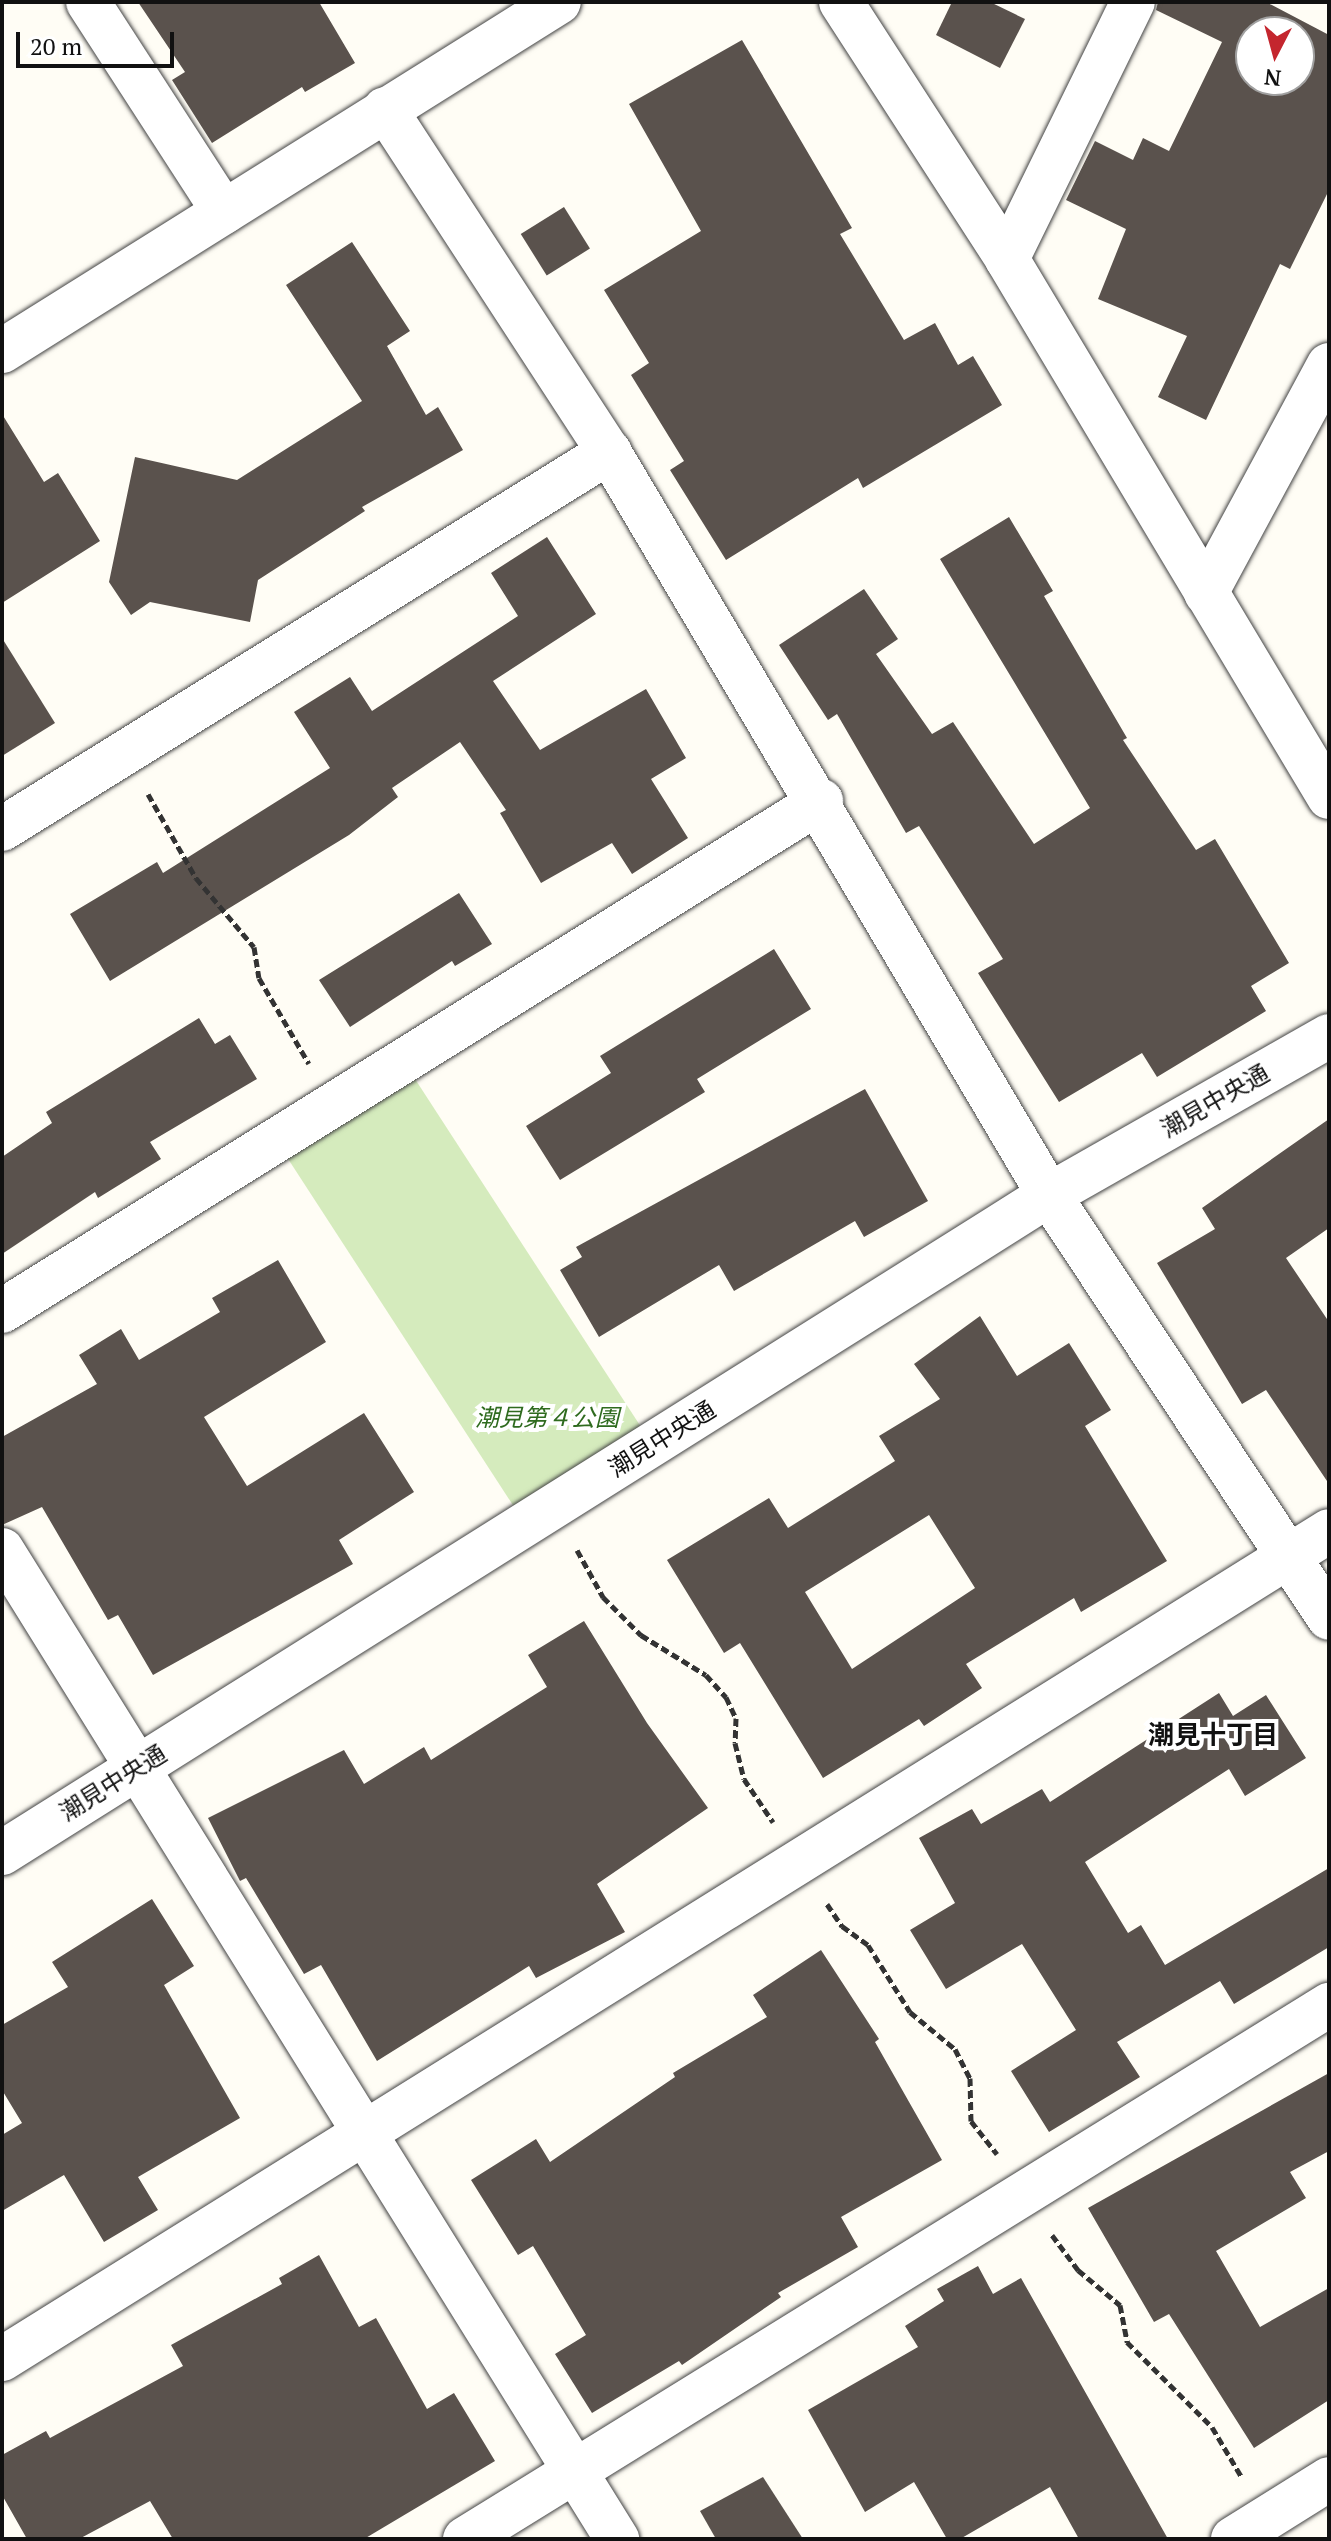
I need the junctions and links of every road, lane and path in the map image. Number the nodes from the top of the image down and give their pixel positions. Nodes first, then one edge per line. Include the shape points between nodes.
1 (88, 2) edge
2 (559, 2) edge
3 (841, 2) edge
4 (1133, 2) edge
5 (385, 109) junction
6 (224, 212) junction
7 (1007, 259) junction
8 (2, 351) edge
9 (1329, 365) edge
10 (609, 452) junction
11 (1206, 593) junction
12 (123, 753) junction
13 (1329, 797) edge
14 (821, 801) junction
15 (2, 829) edge
16 (1329, 1036) edge
17 (331, 1103) junction
18 (1049, 1195) junction
19 (2, 1311) edge
20 (550, 1509) junction
21 (1329, 1531) edge
22 (2, 1550) edge
23 (1289, 1554) junction
24 (1329, 1618) edge
25 (137, 1768) junction
26 (2, 1853) edge
27 (798, 1863) junction
28 (1329, 2005) edge
29 (364, 2135) junction
30 (1026, 2193) junction
31 (2, 2359) edge
32 (574, 2472) junction
33 (1329, 2479) edge
34 (1248, 2529) edge
35 (465, 2539) edge
36 (617, 2539) edge

1 - 6 street
2 - 5 street
3 - 7 street
4 - 7 street
5 - 6 street
5 - 10 street
6 - 8 street
7 - 11 street
9 - 11 street
10 - 12 street
10 - 14 street
11 - 13 street
12 - 15 street
12 - 17 path via 196,878 254,947 259,978
14 - 17 street
14 - 18 street
16 - 18 street, 潮見中央通
17 - 19 street
18 - 20 street, 潮見中央通
18 - 23 street
20 - 25 street, 潮見中央通
20 - 27 path via 603,1597 641,1635 706,1675 726,1697 736,1718 735,1743 744,1779
21 - 23 street
22 - 25 street
23 - 24 street
23 - 27 street
25 - 26 street, 潮見中央通
25 - 29 street
27 - 29 street
27 - 30 path via 842,1926 868,1945 910,2012 955,2049 970,2078 971,2121
28 - 30 street
29 - 31 street
29 - 32 street
30 - 32 street
30 - 34 path via 1078,2270 1120,2305 1127,2342 1212,2427
32 - 35 street
32 - 36 street
33 - 34 street

